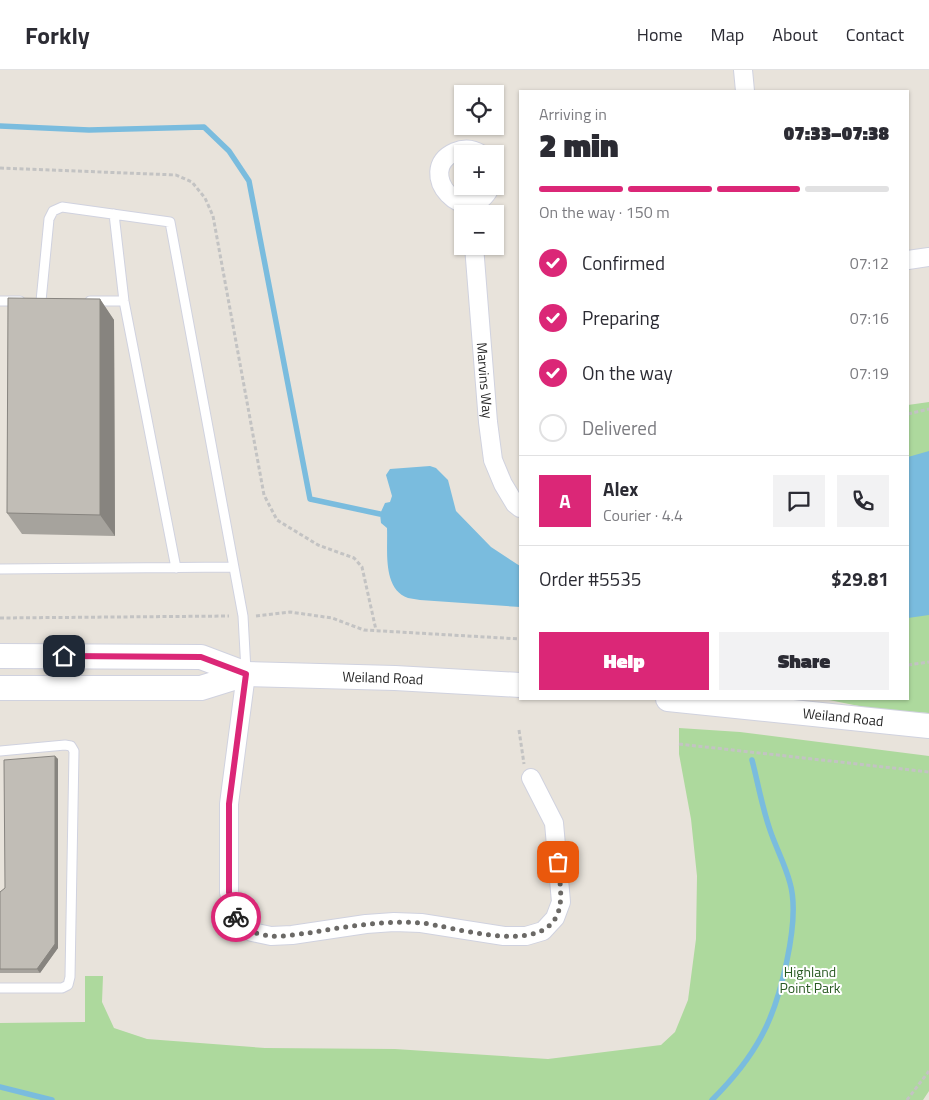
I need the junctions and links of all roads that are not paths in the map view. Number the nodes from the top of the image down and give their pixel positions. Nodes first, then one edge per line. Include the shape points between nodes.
1 (743, 70) edge
2 (745, 90) edge
3 (454, 152) edge
4 (486, 195) edge
5 (466, 205) edge
6 (474, 205) edge
7 (114, 214) junction
8 (475, 255) edge
9 (929, 257) edge
10 (909, 260) edge
11 (0, 301) edge
12 (78, 301) edge
13 (124, 301) junction
14 (519, 507) edge
15 (234, 567) junction
16 (176, 568) junction
17 (0, 569) edge
18 (0, 656) edge
19 (246, 674) junction
20 (519, 685) edge
21 (0, 688) edge
22 (678, 700) edge
23 (929, 726) edge
24 (0, 751) edge
25 (531, 778) road end
26 (0, 988) edge

1 - 2 street
3 - 5 street via 441,167 441,186 453,200
4 - 6 street
7 - 11 lane via 62,206 53,211 49,219 45,301
7 - 13 lane
7 - 15 lane via 170,222
8 - 14 street, Marvins Way via 493,460 503,484
9 - 10 street
12 - 13 lane
13 - 16 lane
15 - 16 lane
15 - 19 lane via 243,616
16 - 17 lane
18 - 19 main road, Weiland Road via 201,657
19 - 20 main road, Weiland Road
19 - 21 main road, Weiland Road via 201,688
19 - 25 street via 229,804 229,892 239,923 252,932 271,936 292,935 394,922 504,936 526,936 543,931 555,918 560,902 554,823
22 - 23 main road, Weiland Road
24 - 26 lane via 65,745 74,751 68,985 62,988

